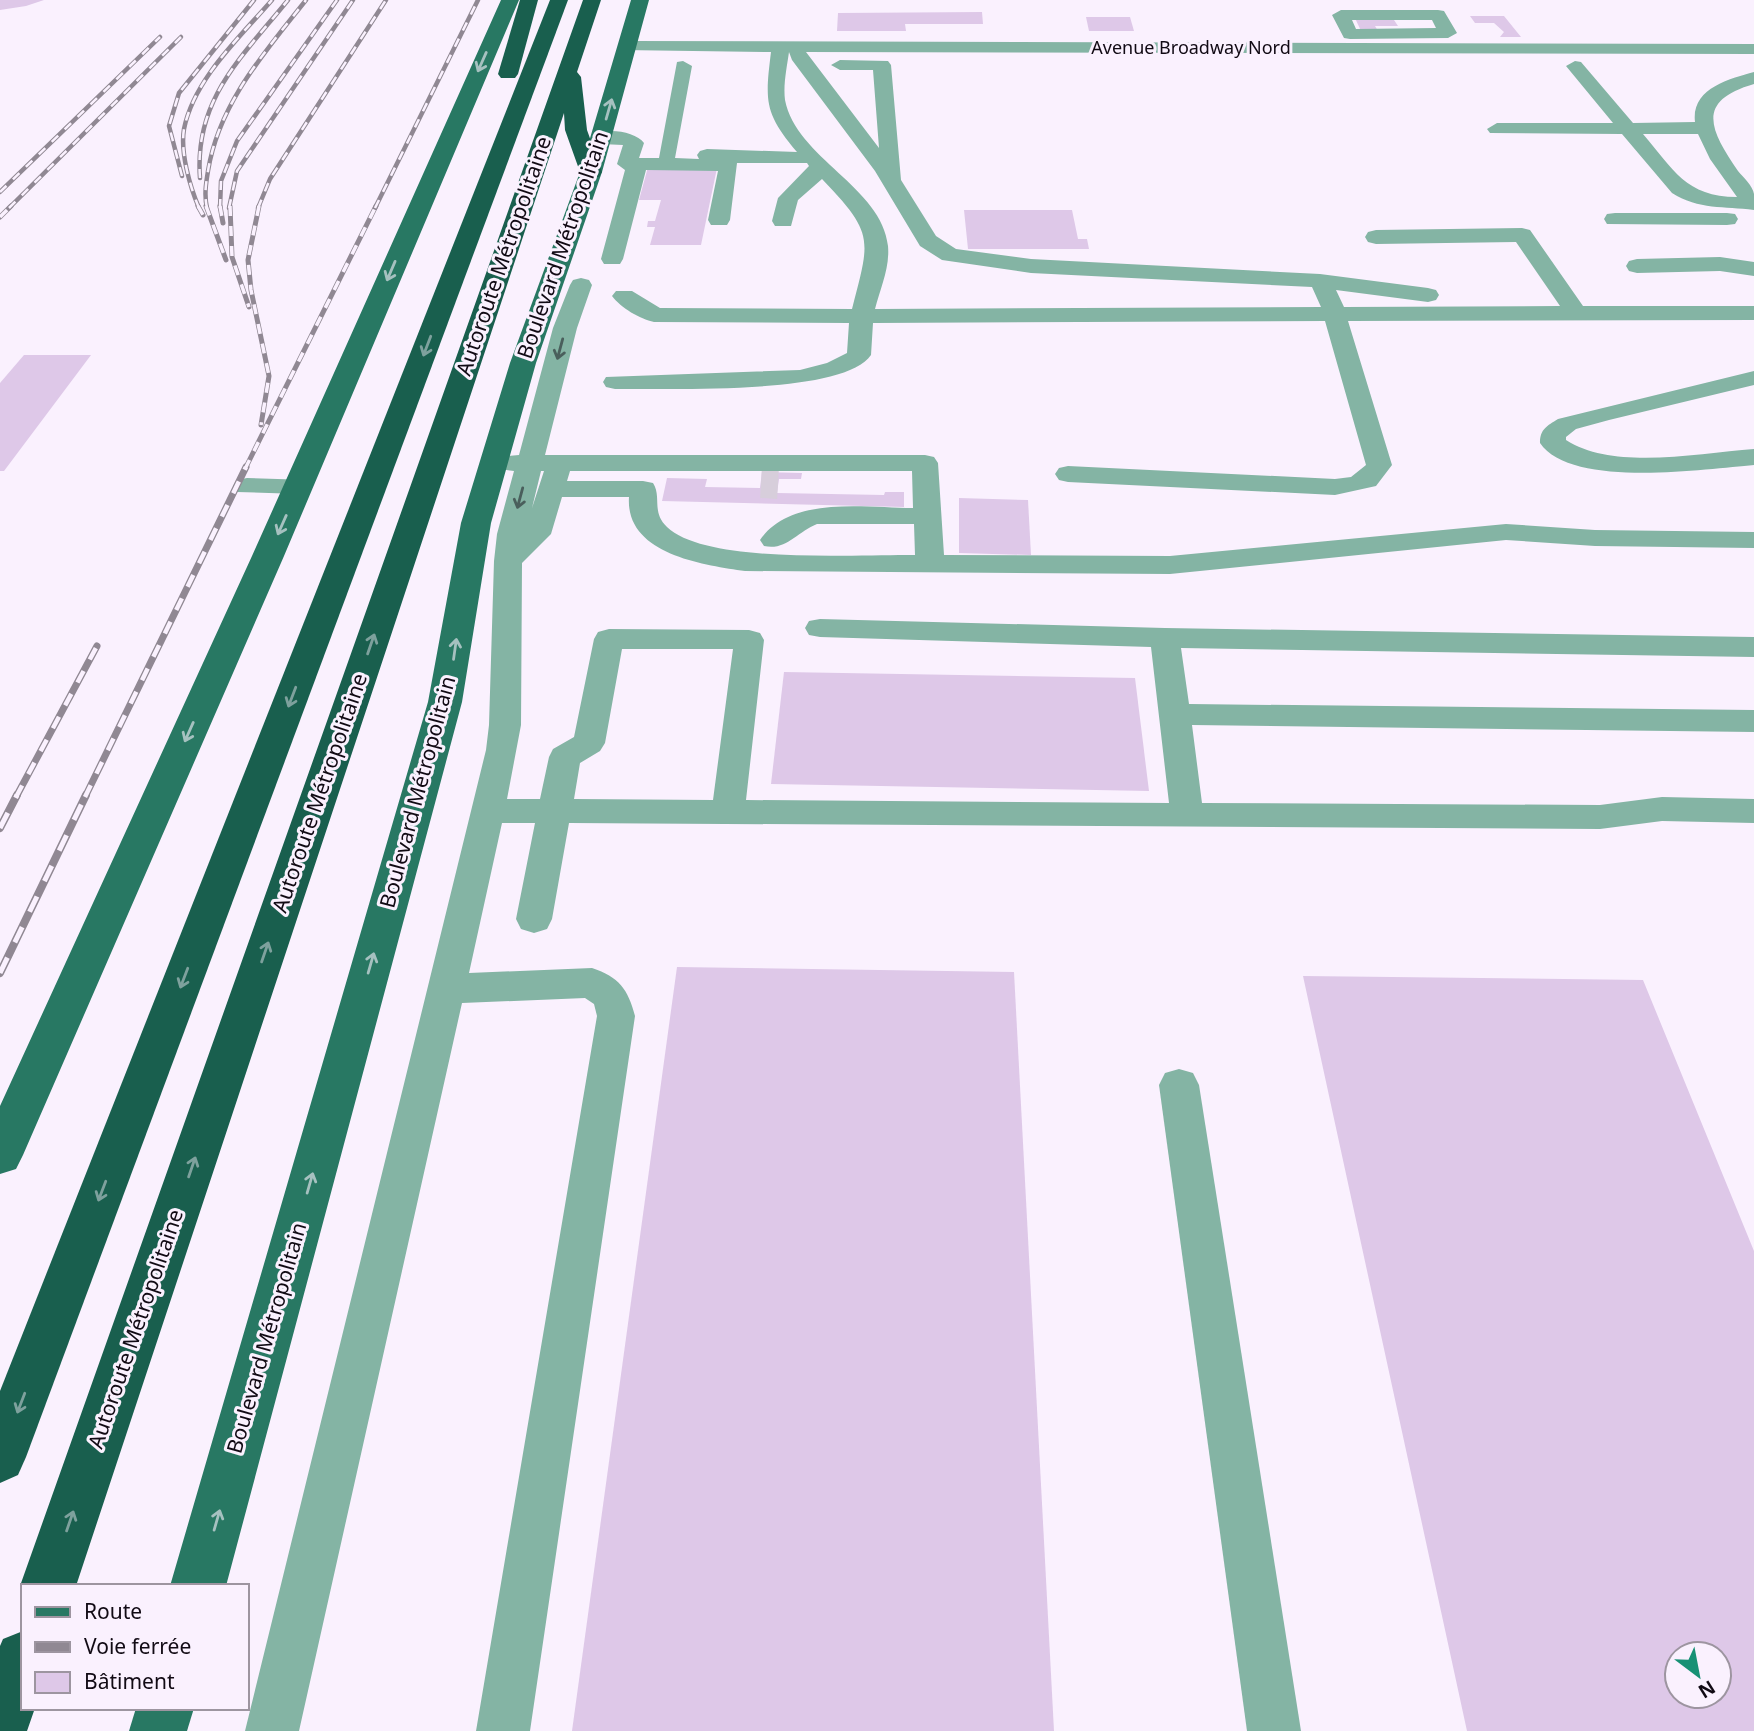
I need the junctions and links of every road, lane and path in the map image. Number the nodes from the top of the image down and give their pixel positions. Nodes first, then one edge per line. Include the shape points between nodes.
1 (510, 0) edge
2 (529, 0) edge
3 (559, 0) edge
4 (592, 0) edge
5 (640, 0) edge
6 (1443, 23) junction
7 (1463, 23) dead end
8 (1322, 25) dead end
9 (1346, 26) junction
10 (1003, 27) dead end
11 (1545, 32) dead end
12 (1394, 41) junction
13 (628, 46) junction
14 (1006, 47) junction
15 (1558, 48) junction
16 (1754, 49) edge
17 (793, 53) junction
18 (570, 64) junction
19 (659, 66) dead end
20 (1576, 66) dead end
21 (1754, 78) edge
22 (1706, 128) junction
23 (1497, 129) dead end
24 (1628, 129) junction
25 (601, 138) junction
26 (707, 155) dead end
27 (667, 156) dead end
28 (817, 162) junction
29 (637, 164) junction
30 (591, 172) junction
31 (891, 180) junction
32 (1754, 208) edge
33 (1615, 219) dead end
34 (719, 220) dead end
35 (783, 222) dead end
36 (1377, 237) dead end
37 (460, 259) junction
38 (612, 259) dead end
39 (1637, 267) dead end
40 (1754, 269) edge
41 (551, 283) junction
42 (581, 285) junction
43 (1328, 298) junction
44 (864, 311) junction
45 (1754, 313) edge
46 (1577, 314) junction
47 (1754, 378) edge
48 (615, 382) dead end
49 (1754, 457) edge
50 (512, 462) junction
51 (692, 462) junction
52 (1068, 474) dead end
53 (556, 475) junction
54 (621, 476) junction
55 (247, 486) dead end
56 (299, 486) junction
57 (926, 486) junction
58 (928, 516) junction
59 (774, 540) dead end
60 (1754, 540) edge
61 (508, 561) junction
62 (930, 564) junction
63 (820, 628) dead end
64 (1165, 638) junction
65 (1754, 647) edge
66 (1174, 714) junction
67 (1754, 721) edge
68 (488, 811) junction
69 (554, 811) junction
70 (727, 811) junction
71 (1754, 811) edge
72 (1187, 814) junction
73 (534, 919) dead end
74 (447, 989) junction
75 (1179, 1085) dead end
76 (0, 1155) edge
77 (0, 1457) edge
78 (49, 1584) edge
79 (199, 1584) edge
80 (21, 1665) edge
81 (163, 1710) edge
82 (0, 1725) edge
83 (158, 1731) edge
84 (272, 1731) edge
85 (503, 1731) edge
86 (1275, 1731) edge

1 -> 56 main road
2 - 37 highway
3 - 37 highway, Autoroute Métropolitaine
4 - 18 highway, Autoroute Métropolitaine
5 - 13 main road, Boulevard Métropolitain
6 - 7 street
6 - 9 street via 1438,15 1341,15
6 - 12 street via 1448,33
8 - 9 street
9 - 12 street via 1350,34
10 - 14 street
11 - 15 street
12 - 14 street, Avenue Broadway Nord via 1111,40
12 - 15 street, Avenue Broadway Nord
13 - 17 street, Avenue Broadway Nord
25 -> 13 main road, Boulevard Métropolitain
14 - 17 street, Avenue Broadway Nord via 871,40
15 - 16 street, Avenue Broadway Nord via 1640,43
17 - 28 street via 776,102
17 - 31 street
17 - 31 street via 882,65
18 - 30 highway via 576,130
78 -> 18 highway, Autoroute Métropolitaine
19 - 27 street via 690,66
20 - 24 street
21 - 22 street via 1728,86 1709,100 1704,109
22 - 24 street
22 - 32 street
23 - 24 street
24 - 32 street via 1690,197
25 - 29 street via 634,143 627,164
25 - 30 main road, Boulevard Métropolitain
26 - 28 street
28 - 35 street via 812,178 788,198
28 - 44 street via 859,207 874,233 876,266
29 - 34 street via 729,165
29 - 38 street
30 - 41 main road, Boulevard Métropolitain
31 - 43 street via 928,241 950,255
32 - 33 street
36 - 46 street via 1522,234
37 -> 77 highway, Autoroute Métropolitaine
39 - 40 street via 1720,264
41 - 42 street
41 - 50 main road, Boulevard Métropolitain via 523,363
42 - 44 street via 624,296 646,312 663,316
42 -> 50 street
43 - 44 street via 909,301
43 - 46 street
43 - 46 street
43 - 52 street via 1379,465 1364,482 1325,487
44 - 48 street via 859,355 822,373
45 - 46 street
47 - 49 street via 1567,424 1553,434 1553,443 1587,461 1629,464
50 - 53 street
50 -> 61 street
79 -> 50 main road, Boulevard Métropolitain via 444,702 467,564
51 - 54 street
51 - 57 street via 736,482
51 - 57 street via 925,463
53 - 54 street
53 - 61 street via 537,534
54 - 62 street via 643,489 641,512 652,530 703,555 745,562
55 - 56 street
56 -> 76 main road
57 - 58 street
58 - 59 street via 813,516
58 - 62 street
60 - 62 street via 1506,532 1170,565
61 - 68 street via 505,726
63 - 64 street
64 - 65 street
64 - 66 street
66 - 67 street
66 - 72 street
68 - 69 street
68 - 74 street
69 - 70 street
69 - 70 street via 565,757 589,743 609,639 749,640
69 - 73 street
70 - 72 street
71 - 72 street via 1662,809 1600,817
74 - 84 street
74 - 85 street via 592,983 611,996 616,1016
75 - 86 street
80 - 82 highway
81 - 83 main road

